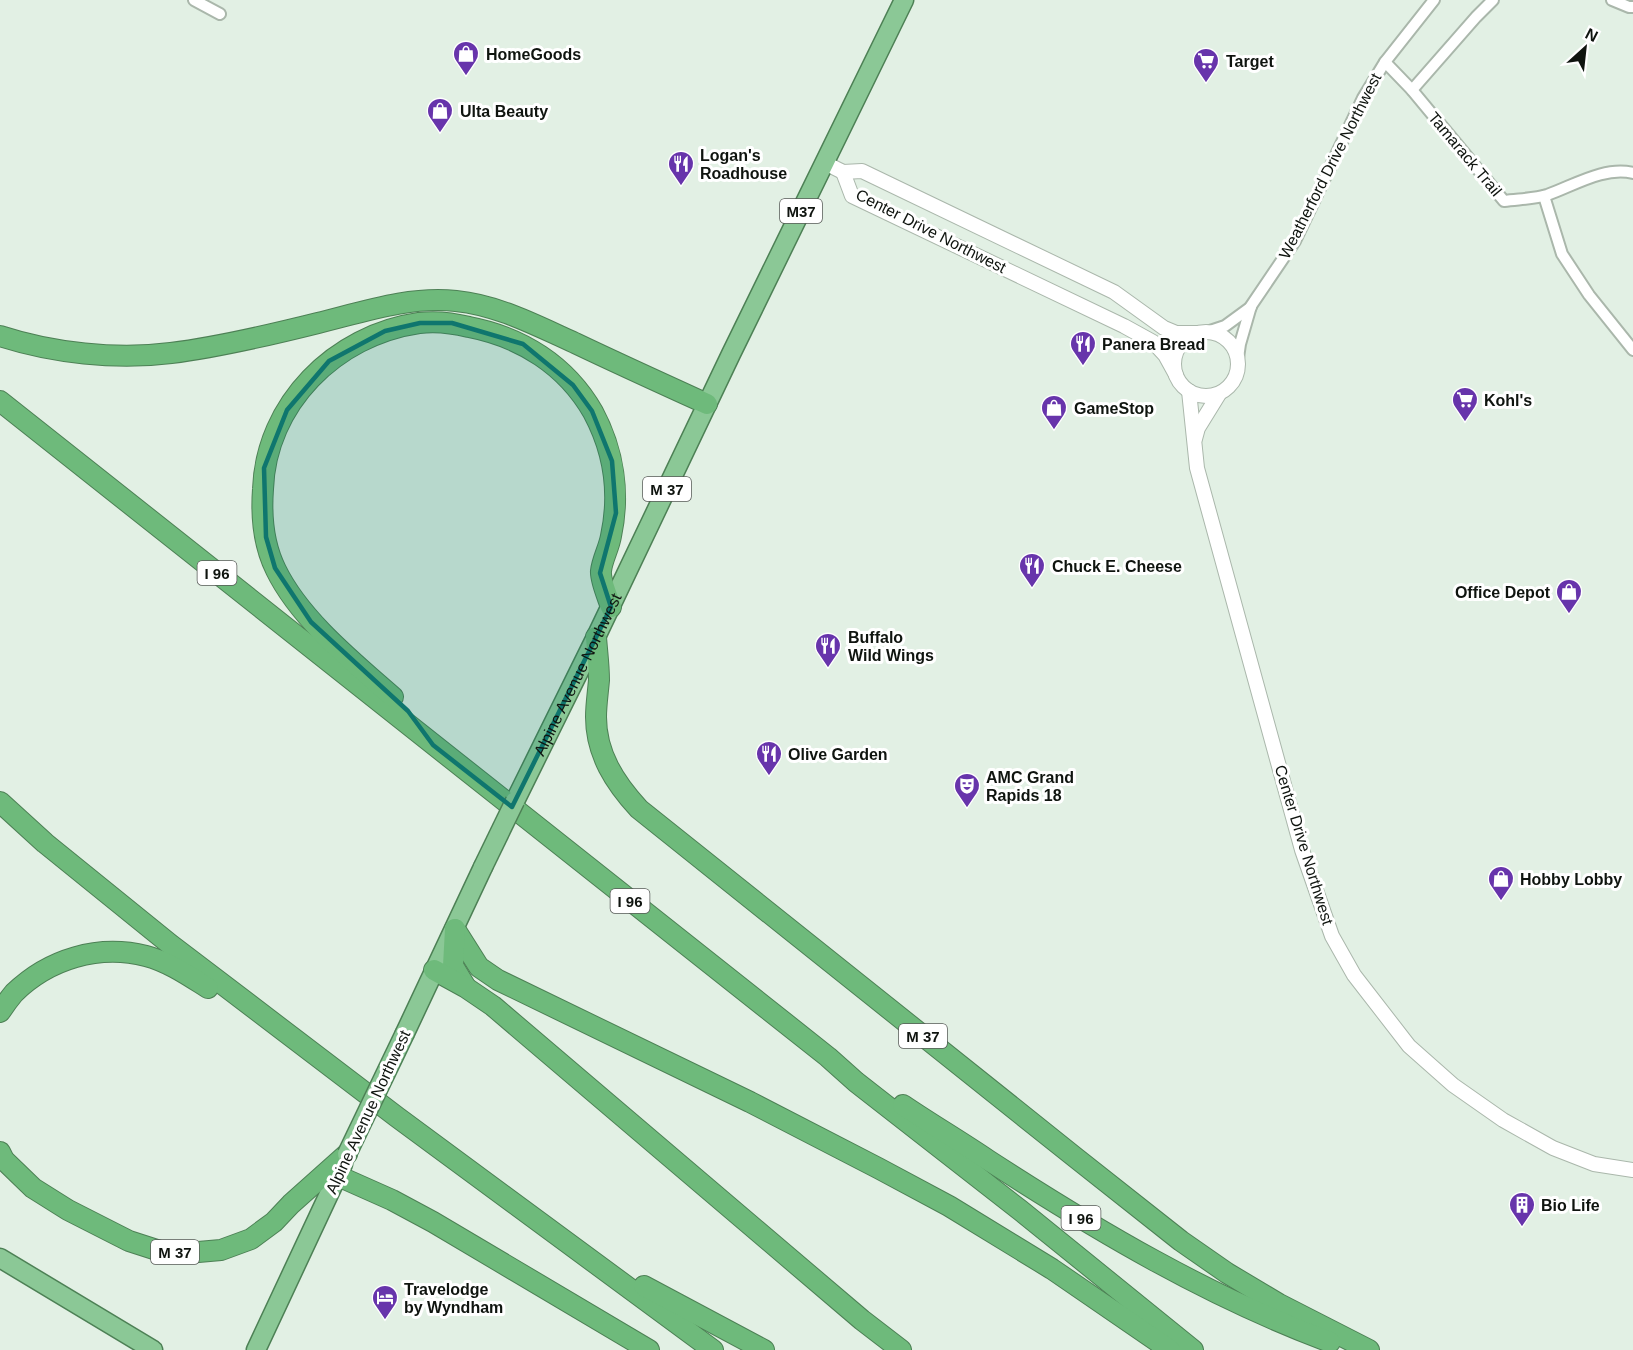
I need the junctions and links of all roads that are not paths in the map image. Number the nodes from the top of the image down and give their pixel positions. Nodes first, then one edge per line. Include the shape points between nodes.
1 (194, 0) edge
2 (904, 0) edge
3 (1434, 0) edge
4 (1493, 0) edge
5 (1612, 0) edge
6 (1633, 7) edge
7 (220, 14) dead end
8 (1385, 62) junction
9 (1412, 90) junction
10 (825, 163) junction
11 (843, 172) junction
12 (1633, 173) edge
13 (1544, 196) junction
14 (778, 259) joint
15 (1251, 306) junction
16 (1202, 332) junction
17 (0, 336) edge
18 (1633, 350) edge
19 (1238, 358) junction
20 (1176, 375) junction
21 (1189, 391) junction
22 (1219, 394) junction
23 (0, 401) edge
24 (707, 404) junction
25 (1194, 441) junction
26 (611, 607) junction
27 (596, 638) junction
28 (433, 745) junction
29 (0, 802) edge
30 (455, 929) junction
31 (434, 970) junction
32 (465, 987) junction
33 (0, 1012) edge
34 (268, 1019) junction
35 (828, 1057) junction
36 (0, 1152) edge
37 (347, 1154) junction
38 (1633, 1170) edge
39 (338, 1176) junction
40 (576, 1248) junction
41 (0, 1258) edge
42 (153, 1350) edge
43 (256, 1350) edge
44 (649, 1350) edge
45 (713, 1350) edge
46 (764, 1350) edge
47 (901, 1350) edge
48 (1170, 1350) edge
49 (1192, 1350) edge
50 (1350, 1350) edge
51 (1369, 1350) edge

1 - 7 street
2 - 10 highway, Alpine Avenue Northwest
3 - 8 street, Weatherford Drive Northwest
4 - 9 street
5 - 6 street
8 - 9 street, Tamarack Trail
8 - 15 street, Weatherford Drive Northwest via 1363,98 1295,241
9 - 13 street, Tamarack Trail via 1504,201
10 - 11 street
10 - 14 highway, Alpine Avenue Northwest / M37
11 - 16 street, Center Drive Northwest via 862,171 1114,292 1164,328 1176,333
11 - 20 street, Center Drive Northwest via 852,196 1153,342
12 - 13 street, Tamarack Trail via 1601,175
13 - 18 street via 1563,254 1589,295
14 - 24 highway, Alpine Avenue Northwest / M 37
15 - 16 street, Weatherford Drive Northwest via 1225,326
15 - 19 street, Weatherford Drive Northwest
16 - 19 street via 1227,339
16 - 20 street via 1180,345 1175,354
17 - 24 highway via 50,349 93,354 170,353 290,330 399,303 457,301 487,306 523,319
19 - 22 street via 1235,379
20 - 21 street
21 - 22 street via 1198,395
21 - 25 street, Center Drive Northwest
22 - 25 street
23 - 28 highway, I 96
24 - 26 highway, Alpine Avenue Northwest / M 37
25 - 38 street, Center Drive Northwest via 1197,468 1302,850 1332,936 1354,975 1409,1046 1453,1085 1503,1120 1552,1148 1594,1164
26 - 27 highway, Alpine Avenue Northwest / M 37
26 - 28 highway via 600,573 616,513 612,461 592,411 552,364 523,344 452,323 420,323 385,331 329,361 303,387 273,437 264,468 262,508 266,537 275,568 311,622 408,711
27 - 30 highway, Alpine Avenue Northwest / M 37, bridge
27 - 51 highway, M 37 via 599,744 620,788 639,809 1181,1241 1279,1304
28 - 35 highway, I 96
29 - 34 highway via 108,895
30 - 31 highway, Alpine Avenue Northwest / M 37
30 - 32 highway via 453,966
30 - 48 highway via 479,967 498,980 878,1167 949,1206 1052,1269
31 - 32 highway
31 - 37 highway, Alpine Avenue Northwest / M 37, bridge
32 - 47 highway via 539,1044
33 - 34 highway via 13,994 58,962 113,951 147,956 181,970
34 - 40 highway
35 - 49 highway
35 - 50 highway, I 96 via 1022,1182 1152,1259 1243,1305
36 - 37 highway, M 37 via 33,1188 68,1210 129,1241 160,1251 187,1253 221,1250 251,1239
37 - 39 highway, Alpine Avenue Northwest
39 - 43 highway, Alpine Avenue Northwest
39 - 44 highway via 442,1227
40 - 45 highway
40 - 46 highway
41 - 42 highway

